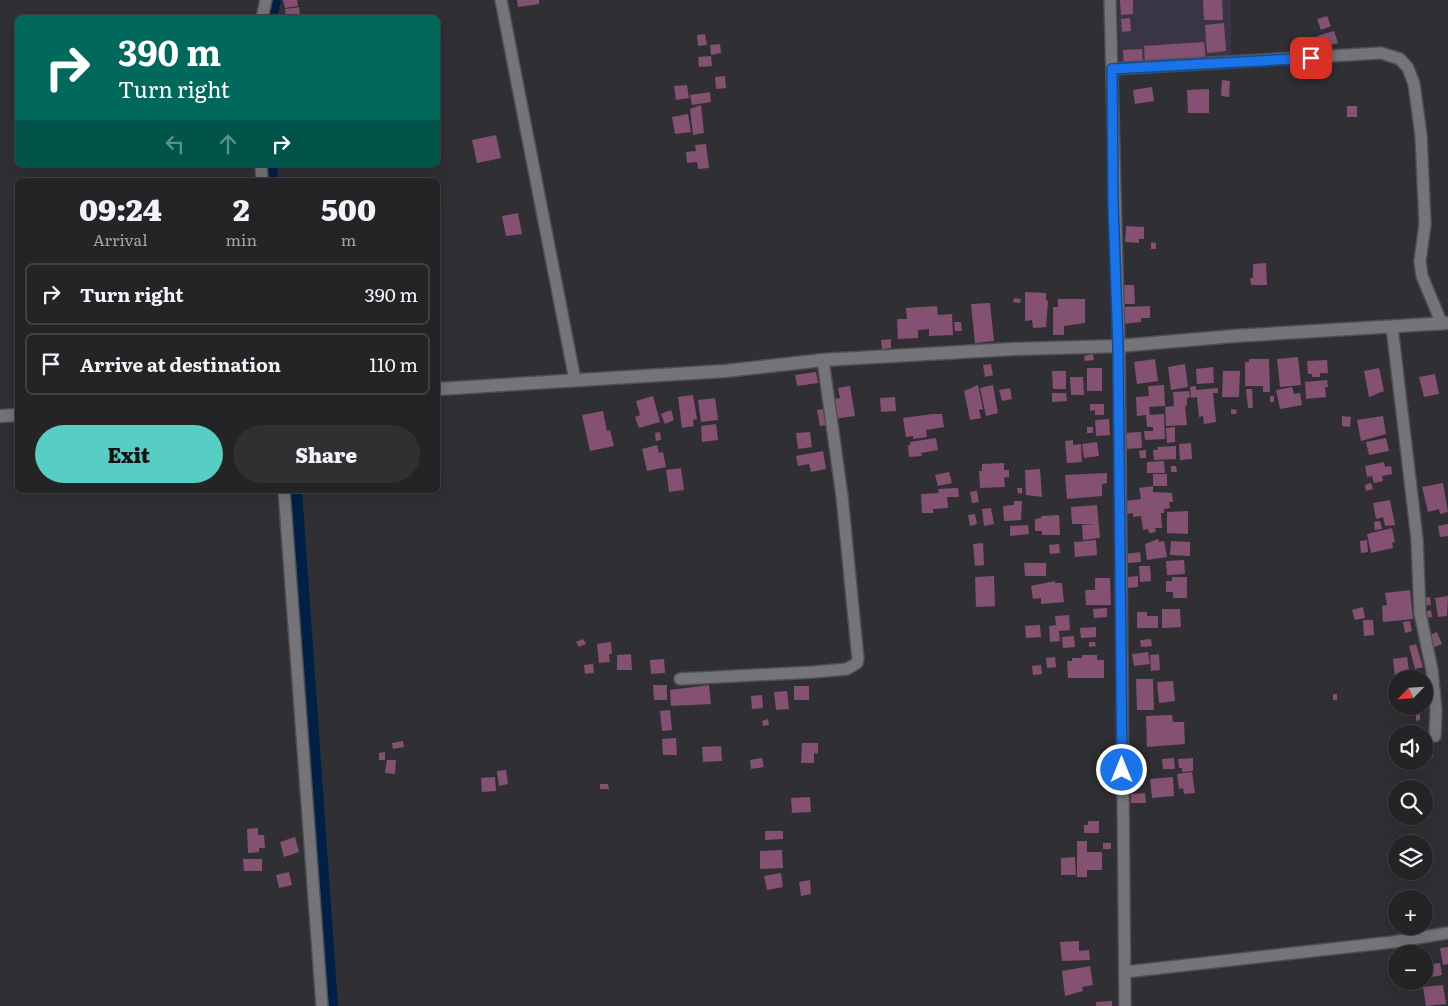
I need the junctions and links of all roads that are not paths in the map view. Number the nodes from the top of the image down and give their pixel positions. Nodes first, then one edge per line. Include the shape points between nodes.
1 (266, 0) edge
2 (501, 0) edge
3 (1110, 0) edge
4 (263, 15) edge
5 (1112, 69) junction
6 (1445, 323) edge
7 (1392, 327) junction
8 (1118, 346) junction
9 (823, 360) junction
10 (575, 380) junction
11 (440, 389) edge
12 (15, 415) edge
13 (0, 416) edge
14 (284, 493) edge
15 (680, 679) dead end
16 (1435, 736) dead end
17 (1448, 933) edge
18 (1125, 972) junction
19 (322, 1006) edge
20 (1125, 1006) edge

1 - 4 street
2 - 10 street
3 - 5 street
5 - 6 street via 1381,54 1400,59 1408,68 1419,107 1425,224 1420,261 1422,276
5 - 8 street
6 - 7 main road
7 - 8 main road
7 - 16 street via 1417,539 1420,613 1432,670
8 - 9 main road via 1013,348
8 - 18 street
9 - 10 main road via 725,371
9 - 15 street via 842,496 857,663 846,669 814,672
10 - 11 main road
12 - 13 main road
14 - 19 street
17 - 18 street
18 - 20 street

